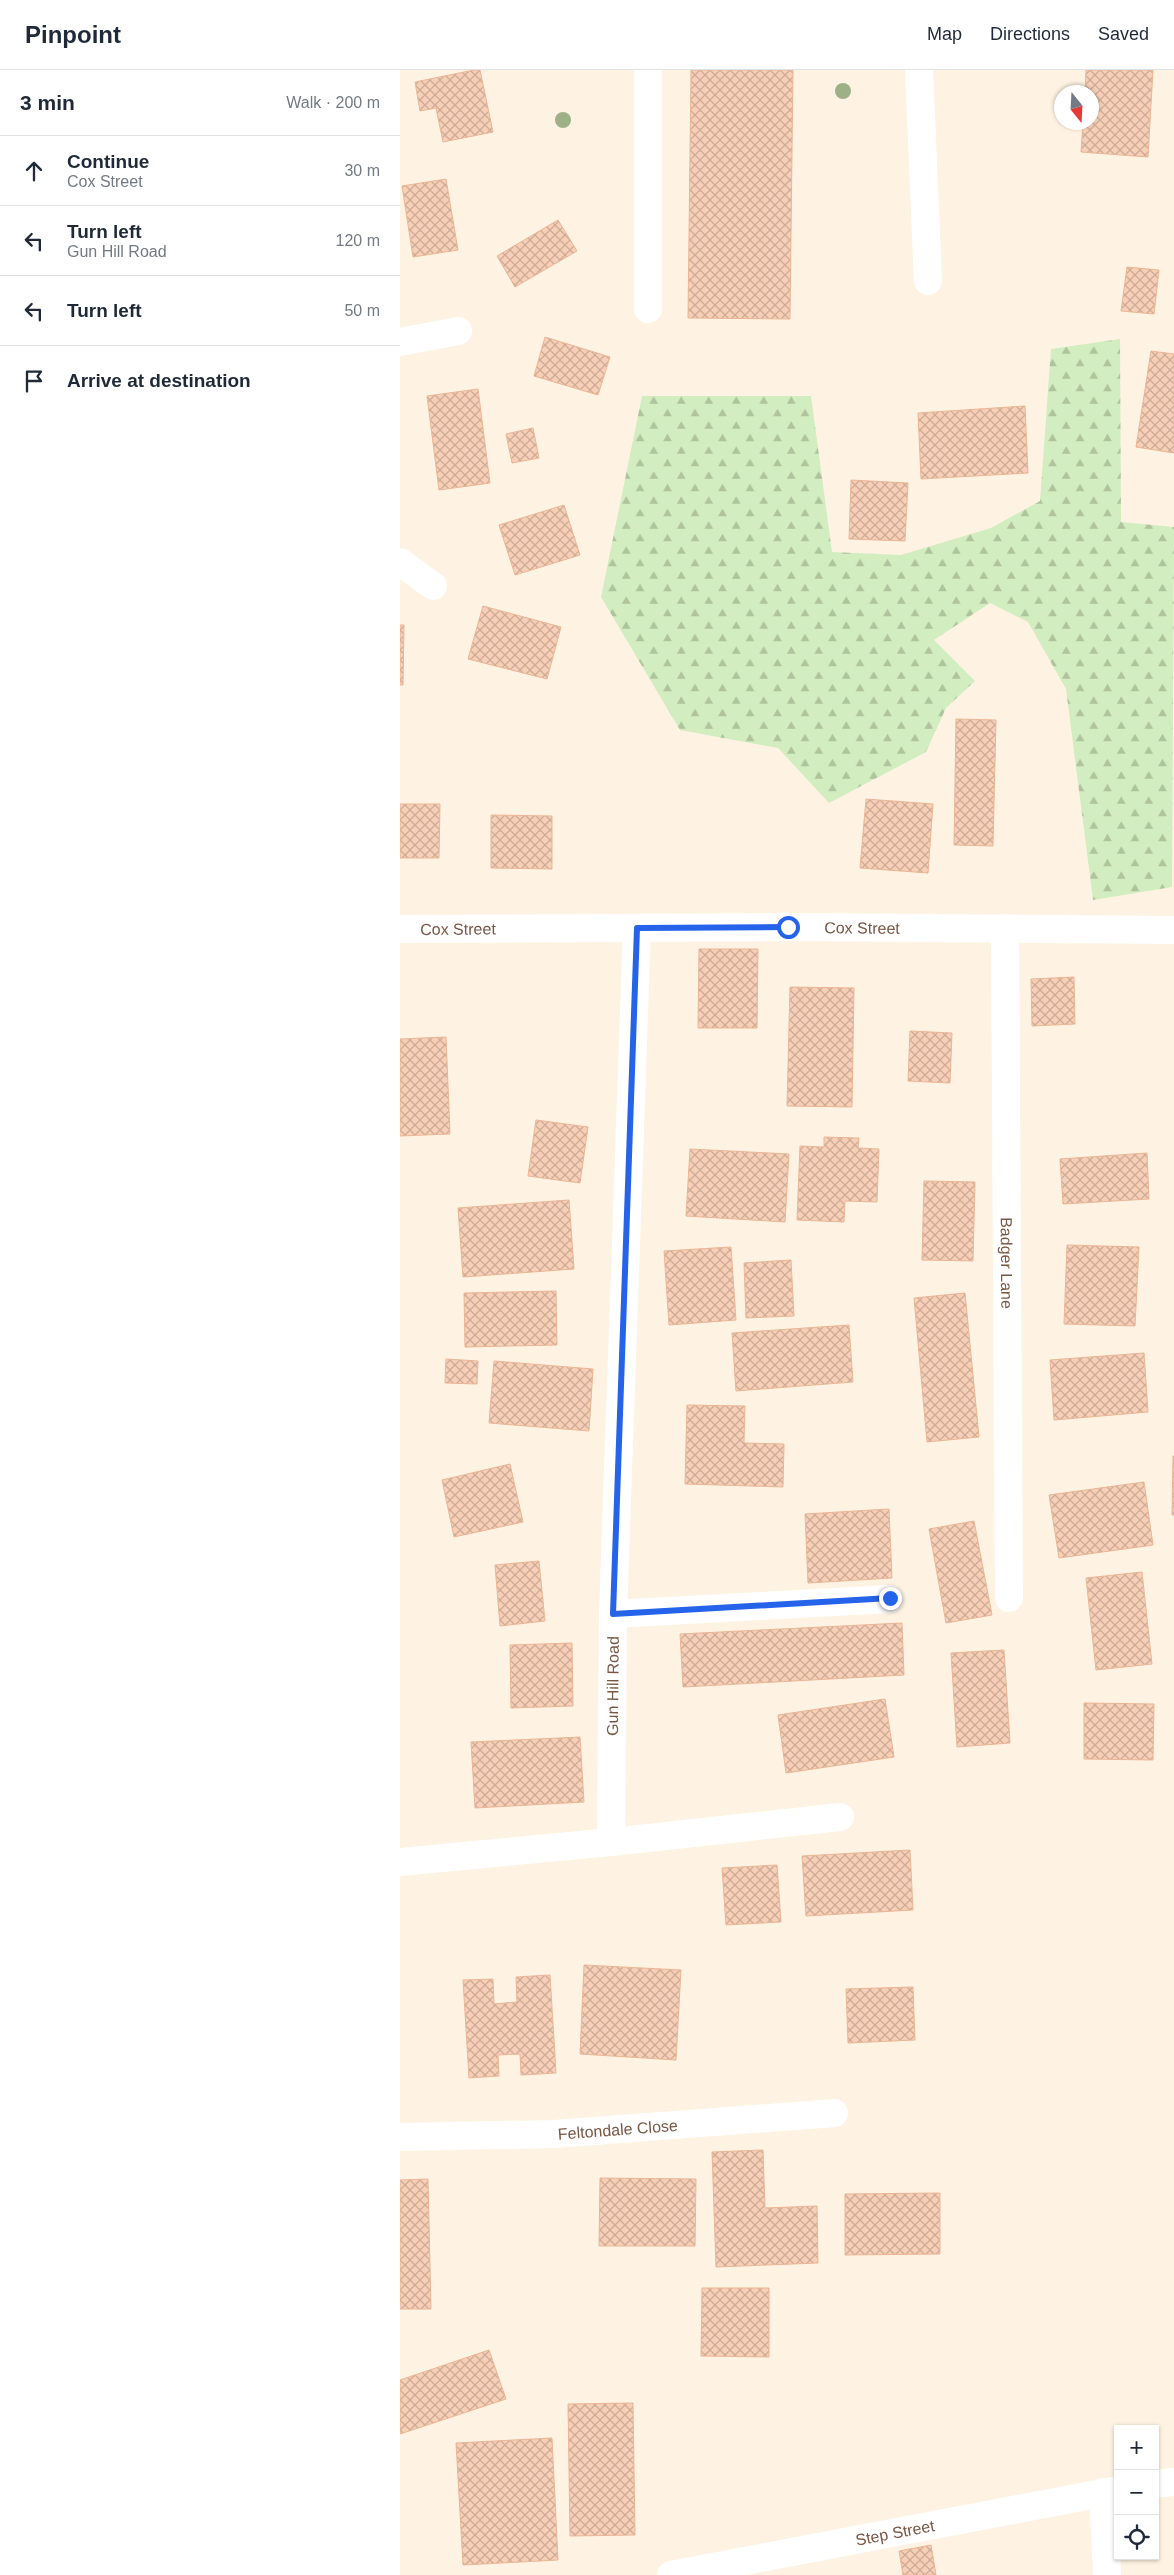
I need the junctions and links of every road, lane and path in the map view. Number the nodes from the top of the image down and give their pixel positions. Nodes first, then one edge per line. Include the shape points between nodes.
1 (648, 70) edge
2 (919, 70) edge
3 (928, 281) dead end
4 (648, 308) dead end
5 (458, 331) dead end
6 (400, 342) edge
7 (400, 562) edge
8 (433, 586) dead end
9 (637, 928) junction
10 (1005, 928) junction
11 (400, 929) edge
12 (1174, 930) edge
13 (890, 1598) dead end
14 (1009, 1598) dead end
15 (613, 1614) junction
16 (840, 1816) dead end
17 (611, 1842) junction
18 (400, 1862) edge
19 (834, 2113) dead end
20 (400, 2137) edge
21 (1174, 2482) edge
22 (1159, 2484) edge
23 (1110, 2491) edge
24 (671, 2575) edge
25 (1107, 2575) edge

1 - 4 street
2 - 3 street
5 - 6 street
7 - 8 street
9 - 10 street, Cox Street
9 - 11 street, Cox Street
9 - 15 street, Gun Hill Road
10 - 12 street, Cox Street
10 - 14 street, Badger Lane
13 - 15 street
15 - 17 street, Gun Hill Road
16 - 17 street
17 - 18 street
19 - 20 street, Feltondale Close via 555,2134
21 - 22 street
23 - 24 street, Step Street
23 - 25 street

